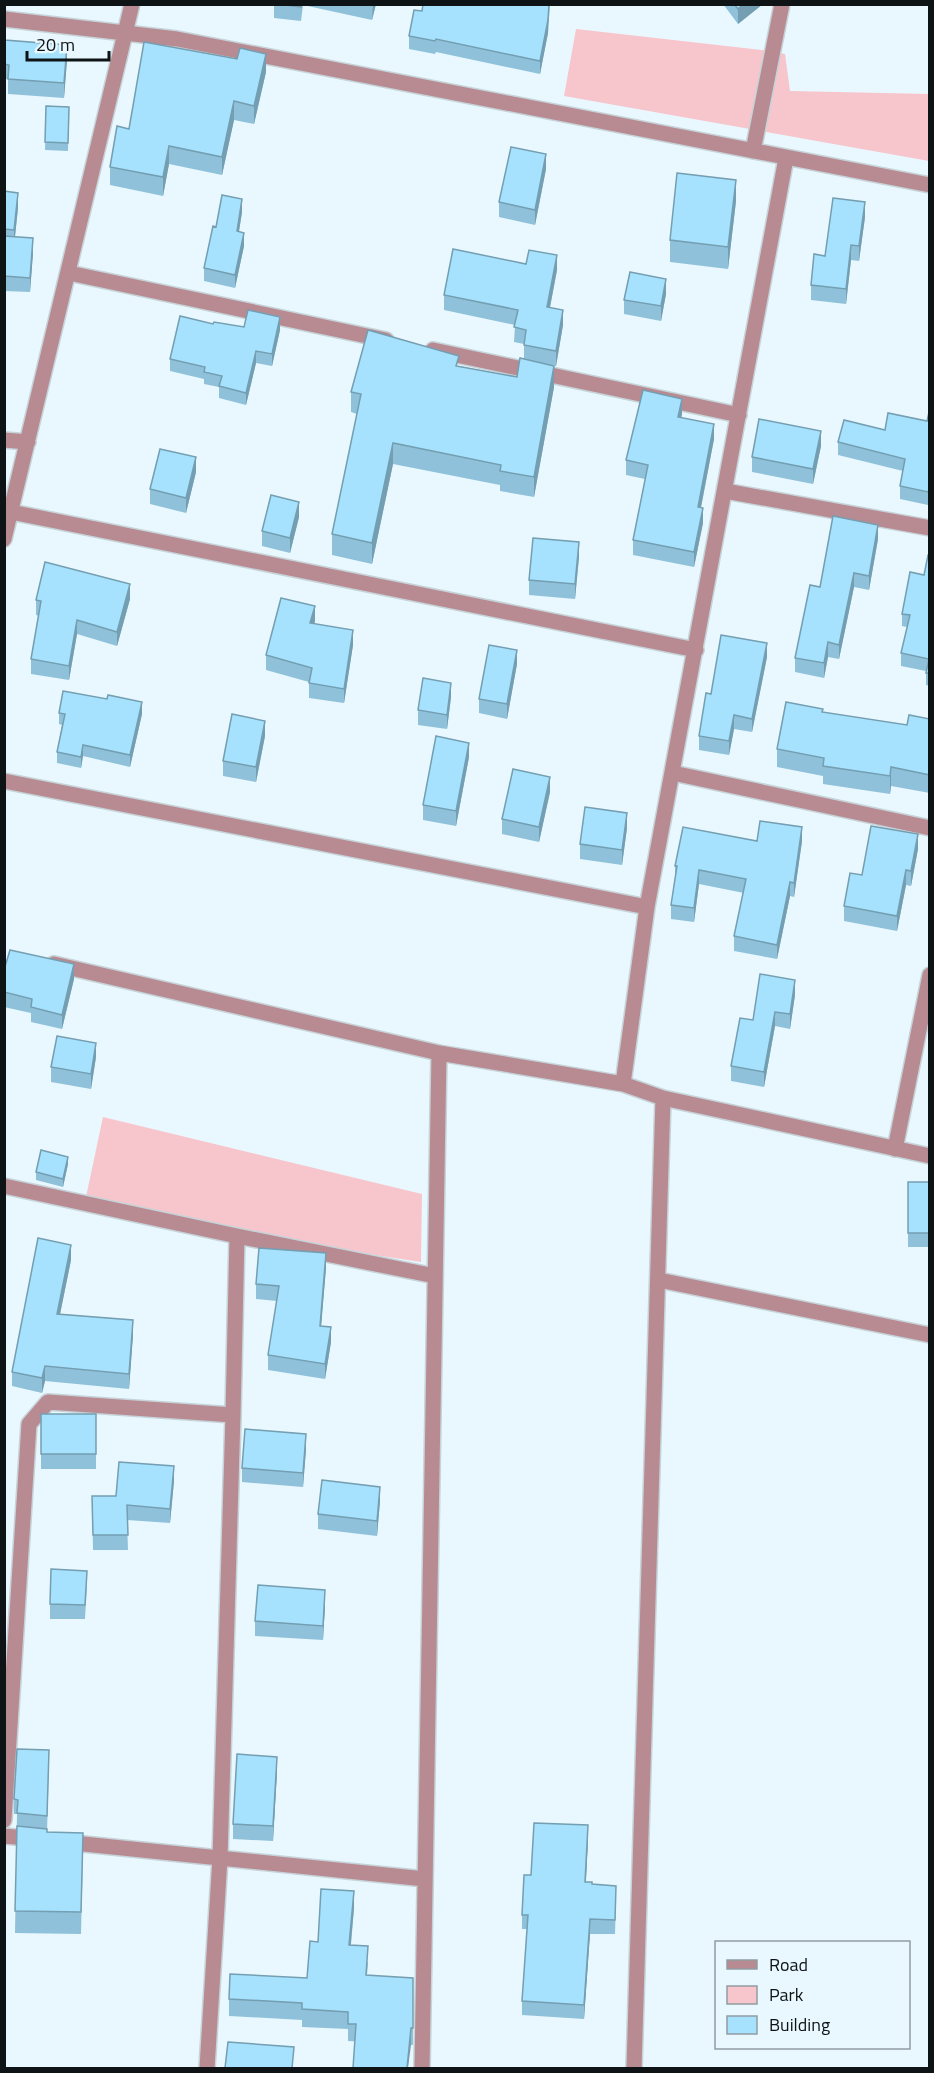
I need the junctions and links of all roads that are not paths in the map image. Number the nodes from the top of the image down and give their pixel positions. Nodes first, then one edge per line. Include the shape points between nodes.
1 (132, 4) edge
2 (782, 4) edge
3 (4, 19) edge
4 (126, 32) junction
5 (753, 151) junction
6 (786, 158) junction
7 (930, 185) edge
8 (69, 273) junction
9 (739, 415) junction
10 (4, 440) edge
11 (28, 442) junction
12 (724, 491) junction
13 (11, 512) junction
14 (930, 528) edge
15 (4, 539) edge
16 (696, 650) junction
17 (673, 773) junction
18 (4, 781) edge
19 (930, 828) edge
20 (648, 907) junction
21 (39, 961) edge
22 (930, 975) edge
23 (440, 1053) junction
24 (623, 1083) junction
25 (663, 1098) junction
26 (895, 1149) junction
27 (930, 1156) edge
28 (4, 1186) edge
29 (237, 1236) junction
30 (435, 1276) junction
31 (659, 1280) junction
32 (930, 1335) edge
33 (234, 1415) junction
34 (4, 1820) edge
35 (4, 1836) edge
36 (220, 1858) junction
37 (425, 1879) junction
38 (207, 2068) edge
39 (422, 2068) edge
40 (634, 2068) edge

1 - 4 street
2 - 5 street
3 - 4 street
4 - 5 street
4 - 8 street
5 - 6 street
6 - 7 street
6 - 9 street
8 - 9 street
8 - 11 street
9 - 12 street
10 - 11 street
11 - 13 street
12 - 14 street
12 - 16 street
13 - 15 street
13 - 16 street
16 - 17 street
17 - 19 street
17 - 20 street
18 - 20 street
20 - 24 street
21 - 23 street
22 - 26 street
23 - 24 street
23 - 30 street
24 - 25 street
25 - 26 street
25 - 31 street
26 - 27 street
28 - 29 street
29 - 30 street
29 - 33 street
30 - 37 street
31 - 32 street
31 - 40 street
33 - 34 street via 48,1402 29,1424
33 - 36 street
35 - 36 street
36 - 37 street
36 - 38 street
37 - 39 street

